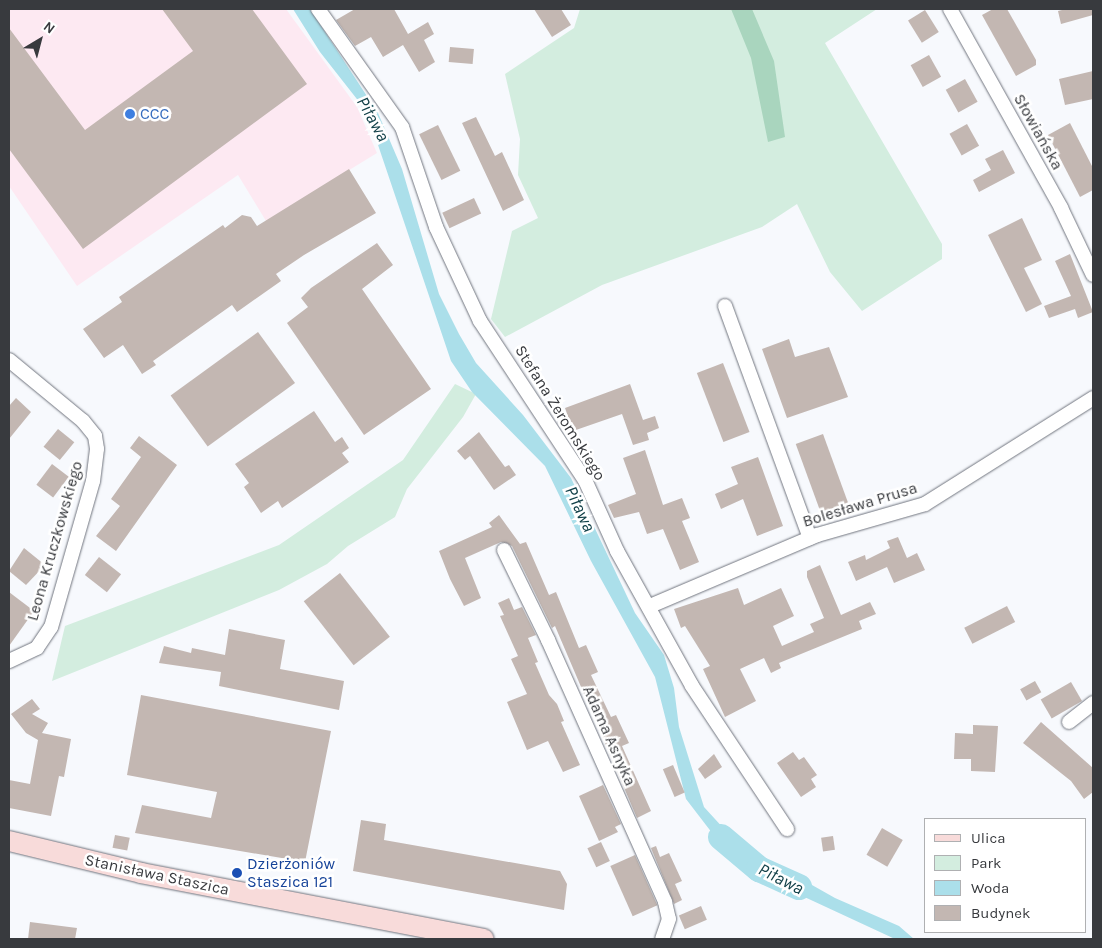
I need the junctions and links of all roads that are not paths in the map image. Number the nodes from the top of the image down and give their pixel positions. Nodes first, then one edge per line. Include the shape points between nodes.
1 (318, 9) edge
2 (950, 9) edge
3 (1093, 275) edge
4 (725, 306) dead end
5 (9, 360) edge
6 (1093, 398) edge
7 (810, 538) junction
8 (504, 550) dead end
9 (650, 606) junction
10 (9, 661) edge
11 (1093, 703) edge
12 (1069, 722) dead end
13 (787, 829) dead end
14 (9, 841) edge
15 (484, 939) edge
16 (662, 939) edge

1 - 9 street, Stefana Żeromskiego via 402,127 436,227 480,321 585,480 613,544
2 - 3 street, Słowiańska via 1060,208
4 - 7 street
5 - 10 street, Leona Kruczkowskiego via 83,421 95,436 97,449 93,481 51,626 38,648
6 - 7 street, Bolesława Prusa via 925,504
7 - 9 street, Bolesława Prusa
8 - 16 street, Adama Asnyka via 548,640 665,902 668,919
9 - 13 street, Stefana Żeromskiego via 692,686
11 - 12 street
14 - 15 main road, Stanisława Staszica via 140,873

